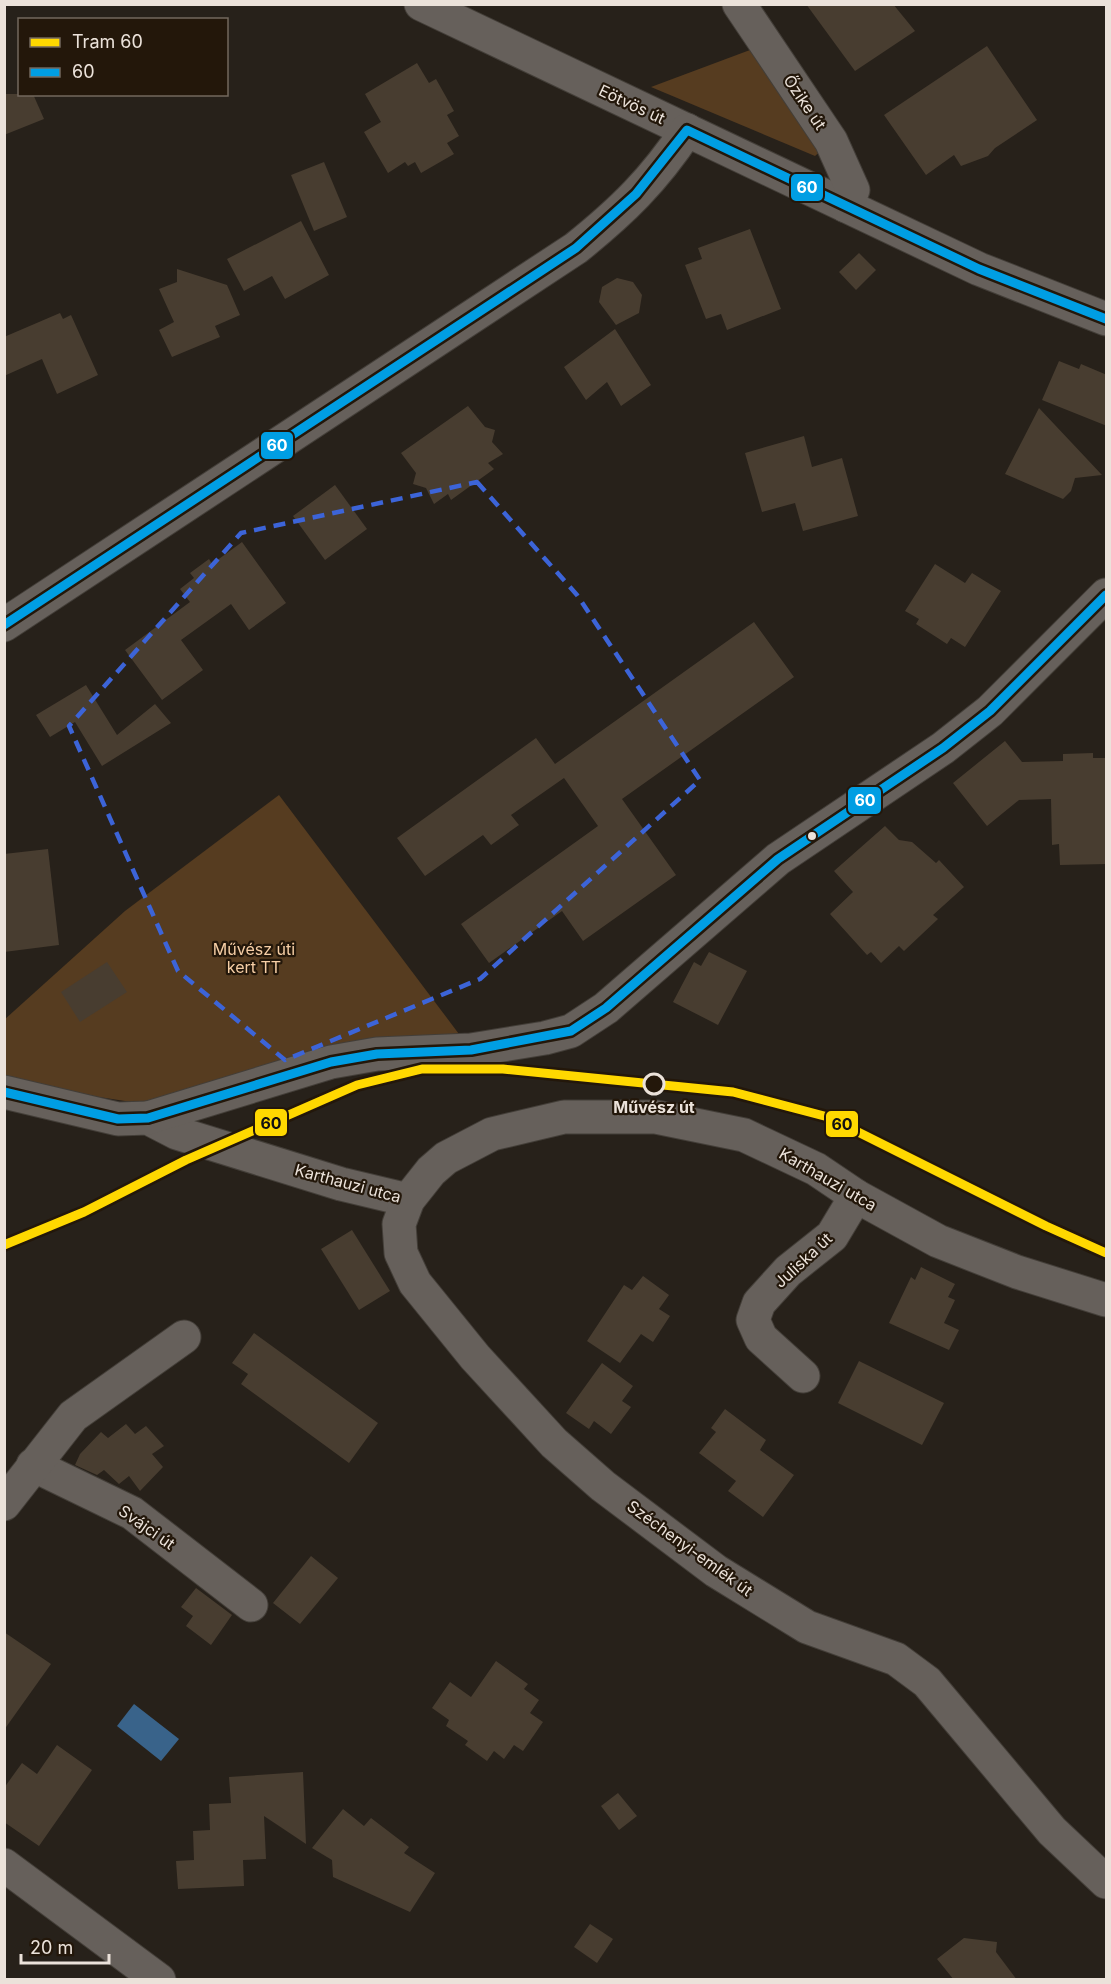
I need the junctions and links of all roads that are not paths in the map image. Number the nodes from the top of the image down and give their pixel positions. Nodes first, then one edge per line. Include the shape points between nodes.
1 (421, 4) edge
2 (739, 4) edge
3 (687, 130) junction
4 (846, 206) junction
5 (1107, 319) edge
6 (1103, 607) edge
7 (4, 625) edge
8 (4, 1092) edge
9 (148, 1118) junction
10 (856, 1196) junction
11 (408, 1200) junction
12 (1107, 1300) edge
13 (184, 1337) dead end
14 (803, 1376) dead end
15 (33, 1465) junction
16 (4, 1504) edge
17 (251, 1605) dead end
18 (4, 1865) edge
19 (1107, 1882) edge
20 (159, 1980) edge

1 - 3 street, Eötvös út
2 - 4 street, Őzike út via 842,161 853,190
3 - 4 street, Eötvös út
3 - 7 street via 654,177 576,248
4 - 5 street, Eötvös út via 979,269
6 - 9 street via 990,711 943,748 778,859 606,1008 570,1031 471,1050 377,1054 331,1062
8 - 9 street, Karthauzi utca via 118,1119
9 - 11 street, Karthauzi utca via 177,1133 341,1184
10 - 11 street, Karthauzi utca via 816,1168 744,1136 656,1117 613,1116 564,1118 492,1134 446,1158 421,1180
10 - 12 street, Karthauzi utca via 973,1256
10 - 14 street, Juliska út via 832,1236 788,1270 759,1303 753,1320 761,1338
11 - 19 street, Széchenyi-emlék út via 399,1224 401,1253 415,1283 475,1357 554,1443 603,1486 716,1571 807,1628 896,1659 927,1682 1053,1831
13 - 15 street via 73,1416
15 - 16 street
15 - 17 street, Svájci út via 132,1513
18 - 20 street

